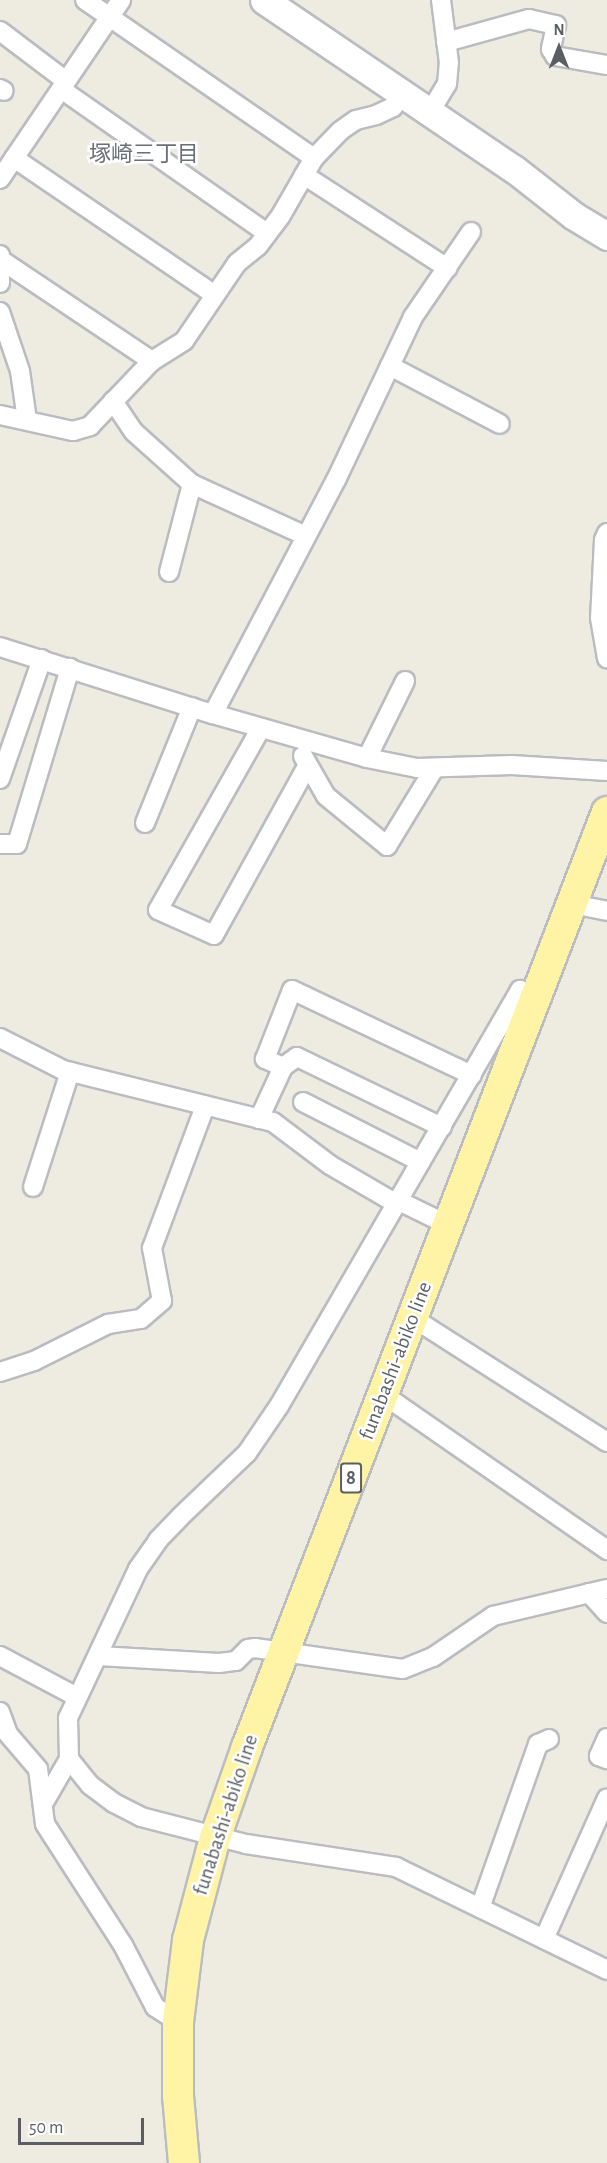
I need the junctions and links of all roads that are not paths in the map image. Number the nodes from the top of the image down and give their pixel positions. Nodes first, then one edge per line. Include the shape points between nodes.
1 (85, 0) edge
2 (120, 0) edge
3 (264, 0) edge
4 (437, 2) edge
5 (108, 18) junction
6 (0, 31) edge
7 (446, 42) junction
8 (607, 66) edge
9 (64, 85) junction
10 (402, 93) junction
11 (430, 112) junction
12 (14, 158) junction
13 (314, 158) junction
14 (304, 175) junction
15 (0, 179) edge
16 (471, 232) dead end
17 (267, 233) junction
18 (607, 236) edge
19 (1, 257) edge
20 (447, 268) junction
21 (0, 283) edge
22 (215, 295) junction
23 (0, 312) edge
24 (152, 361) junction
25 (390, 366) junction
26 (113, 401) junction
27 (0, 415) edge
28 (27, 420) junction
29 (500, 424) dead end
30 (192, 484) junction
31 (607, 533) edge
32 (306, 536) junction
33 (169, 572) dead end
34 (0, 647) edge
35 (607, 658) edge
36 (42, 659) junction
37 (70, 668) junction
38 (405, 681) dead end
39 (192, 707) junction
40 (213, 714) junction
41 (261, 728) junction
42 (291, 736) junction
43 (367, 758) junction
44 (308, 765) junction
45 (434, 769) junction
46 (607, 771) edge
47 (0, 780) edge
48 (607, 812) edge
49 (145, 823) dead end
50 (0, 844) edge
51 (572, 904) junction
52 (607, 911) edge
53 (536, 997) junction
54 (0, 1038) edge
55 (283, 1067) junction
56 (70, 1072) junction
57 (472, 1075) junction
58 (303, 1102) dead end
59 (205, 1106) junction
60 (260, 1119) junction
61 (442, 1127) junction
62 (421, 1162) junction
63 (33, 1187) dead end
64 (398, 1203) junction
65 (448, 1225) junction
66 (413, 1318) junction
67 (0, 1372) edge
68 (384, 1395) junction
69 (607, 1443) edge
70 (607, 1550) edge
71 (607, 1589) edge
72 (589, 1593) junction
73 (607, 1613) edge
74 (283, 1653) junction
75 (0, 1656) edge
76 (99, 1656) junction
77 (77, 1697) junction
78 (0, 1712) edge
79 (549, 1738) dead end
80 (607, 1738) edge
81 (69, 1759) junction
82 (607, 1759) edge
83 (607, 1798) edge
84 (43, 1804) junction
85 (215, 1838) junction
86 (480, 1908) junction
87 (544, 1939) junction
88 (607, 1970) edge
89 (178, 2022) junction
90 (184, 2163) edge

1 - 5 street
2 - 5 street
3 - 10 street
4 - 7 street
5 - 9 street
5 - 13 street
6 - 9 street
7 - 8 street via 529,19 555,25 551,49 555,56
7 - 11 street via 447,84
9 - 12 street
9 - 17 street
10 - 11 street
10 - 13 street via 393,107 356,120 340,131
11 - 18 street
12 - 15 street
12 - 22 street
13 - 14 street
14 - 17 street
14 - 20 street
16 - 20 street
17 - 22 street via 237,263
19 - 21 street
19 - 24 street
20 - 25 street via 413,317
22 - 24 street via 184,341
23 - 28 street via 20,371
24 - 26 street
25 - 29 street
25 - 32 street
26 - 28 street via 90,426 73,431
26 - 30 street via 134,432
27 - 28 street
30 - 32 street
30 - 33 street
31 - 35 street via 600,618
32 - 40 street
34 - 36 street
36 - 37 street
36 - 47 street
37 - 39 street
37 - 50 street via 17,844
38 - 43 street
39 - 40 street
39 - 49 street
40 - 41 street
41 - 42 street
41 - 44 street via 158,909 214,934
42 - 43 street
42 - 44 street
43 - 45 street
44 - 45 street via 326,796 387,846
45 - 46 street via 512,765
48 - 51 main road, funabashi-abiko line / 8
51 - 52 street
51 - 53 main road, funabashi-abiko line / 8
53 - 57 street via 520,990
53 - 65 main road, funabashi-abiko line / 8
54 - 56 street
55 - 57 street via 265,1059 292,990
55 - 60 street
55 - 61 street via 297,1057
56 - 59 street
56 - 63 street
57 - 61 street
58 - 62 street
59 - 60 street
59 - 67 street via 152,1248 162,1301 141,1319 108,1324 34,1361
60 - 64 street via 273,1122 330,1165
61 - 62 street
62 - 64 street
64 - 65 street
64 - 76 street via 279,1406 247,1453 172,1525 138,1569
65 - 66 main road, funabashi-abiko line / 8
66 - 68 main road, funabashi-abiko line / 8
66 - 69 street
68 - 70 street
68 - 74 main road, funabashi-abiko line / 8
71 - 72 street
72 - 73 street
72 - 74 street via 493,1616 433,1657 403,1669
74 - 76 street via 248,1649 236,1661 219,1663
74 - 85 main road, funabashi-abiko line / 8
75 - 77 street
76 - 77 street
77 - 81 street via 68,1718
78 - 84 street via 8,1734 38,1769
79 - 86 street via 538,1744
80 - 82 street via 599,1756
81 - 84 street
81 - 85 street via 90,1785 114,1803 141,1817
83 - 87 street
84 - 89 street via 45,1824 123,1945 155,2007
85 - 86 street via 396,1867
85 - 89 main road, funabashi-abiko line / 8 via 188,1940
86 - 87 street
87 - 88 street
89 - 90 main road, funabashi-abiko line / 8 via 178,2096

